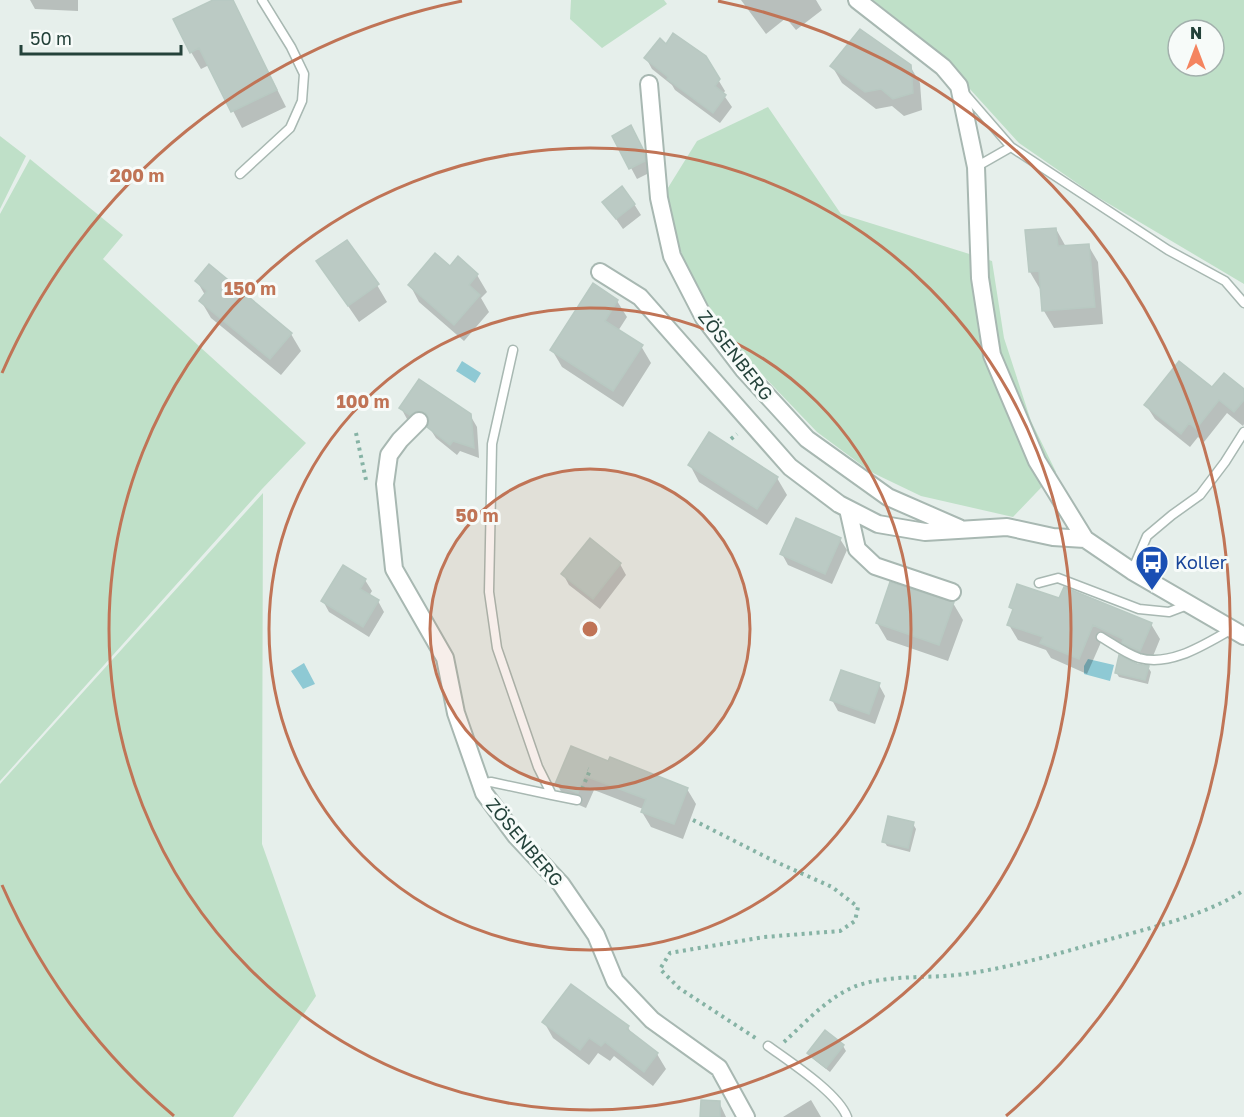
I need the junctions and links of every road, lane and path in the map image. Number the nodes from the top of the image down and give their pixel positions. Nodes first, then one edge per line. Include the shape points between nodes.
1 (262, 0) edge
2 (857, 0) edge
3 (649, 84) dead end
4 (959, 86) junction
5 (1011, 147) junction
6 (976, 167) junction
7 (240, 174) dead end
8 (600, 272) dead end
9 (1244, 303) edge
10 (513, 350) dead end
11 (419, 421) dead end
12 (1244, 432) edge
13 (848, 509) junction
14 (963, 529) junction
15 (1085, 539) junction
16 (1132, 571) junction
17 (1039, 583) dead end
18 (952, 592) dead end
19 (1190, 604) junction
20 (1238, 632) edge
21 (1101, 637) dead end
22 (588, 769) dead end
23 (483, 790) junction
24 (552, 795) junction
25 (577, 800) joint
26 (693, 819) dead end
27 (1244, 890) edge
28 (772, 1048) junction
29 (746, 1117) edge
30 (847, 1117) edge

1 - 7 lane via 304,74 302,101 290,128
2 - 4 street via 943,67
3 - 14 street, ZÖSENBERG via 659,198 672,256 704,318 743,369 807,439 888,497
4 - 5 lane
4 - 6 street
5 - 6 lane
5 - 9 lane via 1168,250 1226,281
6 - 15 street via 980,278 992,356 1037,461
8 - 13 street, ZÖSENBERG via 640,297 790,467
10 - 24 lane via 492,444 489,592 497,648 538,767
11 - 23 street, ZÖSENBERG via 389,454 385,484 394,569 445,658 456,713
12 - 16 lane via 1200,495 1147,536
13 - 14 street, ZÖSENBERG via 878,524 925,532
13 - 18 street via 857,549 876,566
14 - 15 street, ZÖSENBERG via 1007,526 1053,537
15 - 16 street
16 - 19 street
17 - 19 lane via 1058,578 1139,609 1169,612
19 - 20 street
20 - 21 lane via 1160,660 1138,658
22 - 25 path
23 - 24 lane via 484,783 491,782
23 - 29 street, ZÖSENBERG via 585,918 615,981 652,1020 719,1068
24 - 25 lane
26 - 28 path via 832,887 858,907 855,921 840,931 764,937 670,953 660,969 679,988
27 - 28 path via 1204,910 1037,959 966,974 856,986 825,1005
28 - 30 lane via 831,1095

